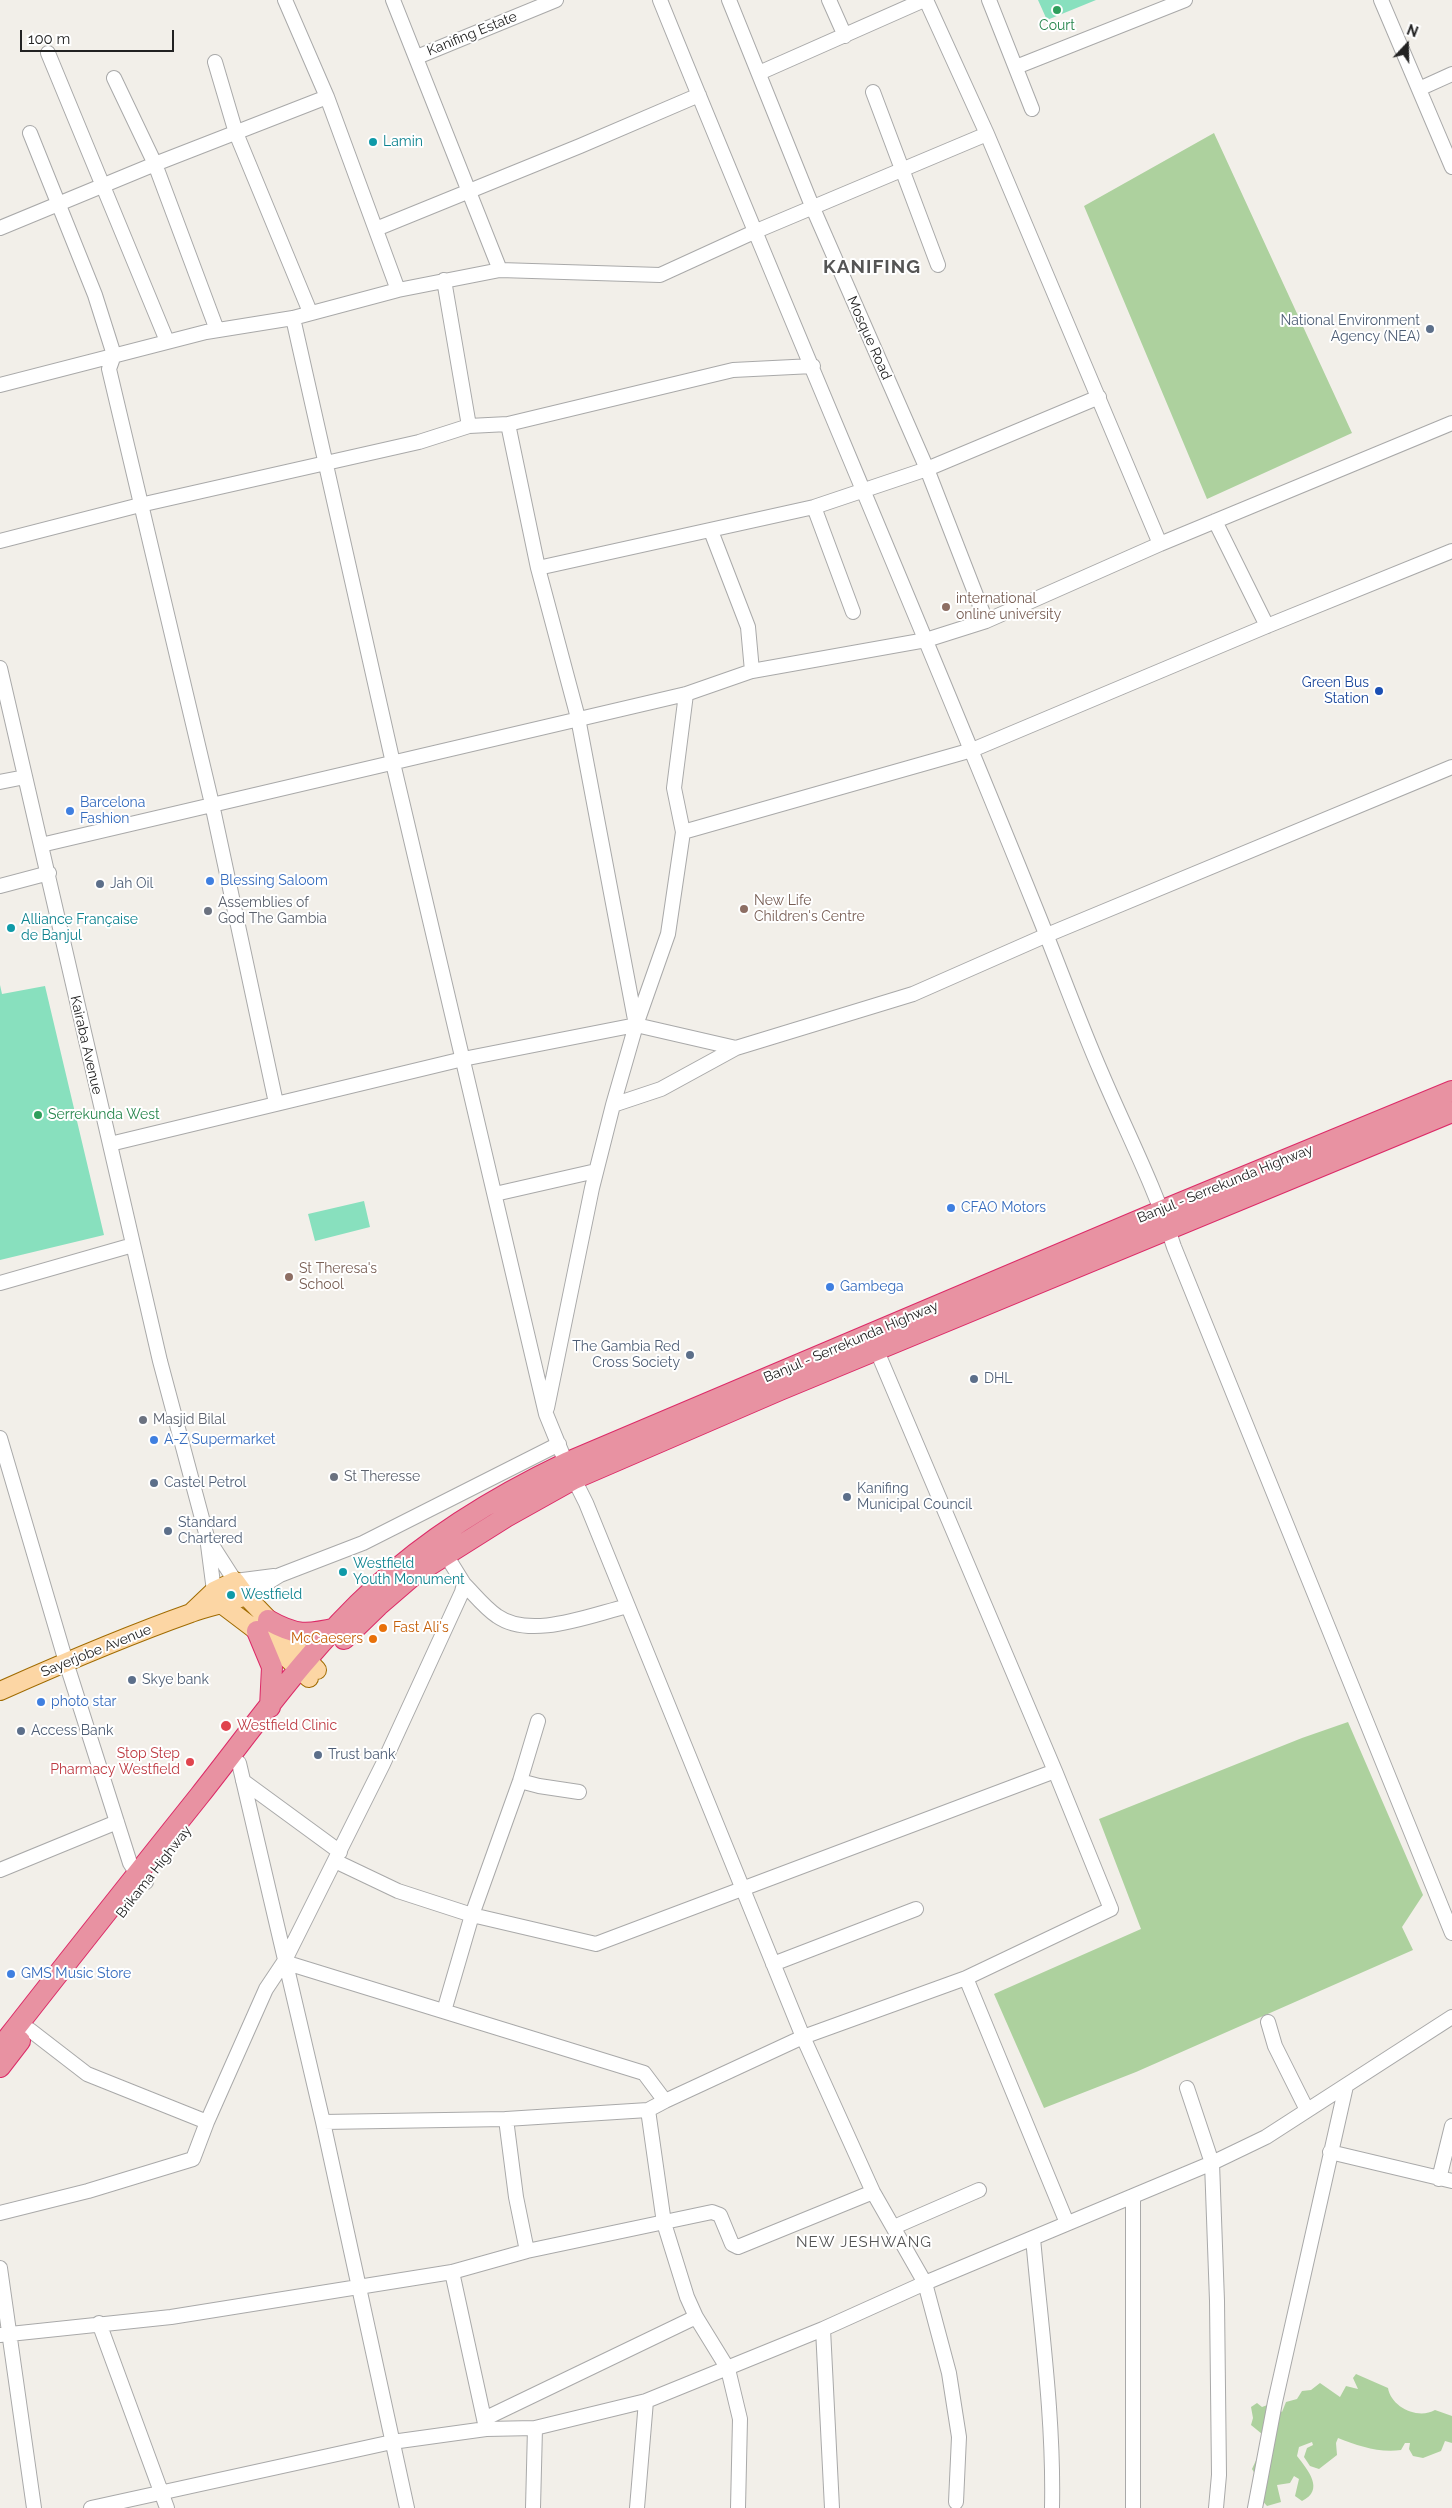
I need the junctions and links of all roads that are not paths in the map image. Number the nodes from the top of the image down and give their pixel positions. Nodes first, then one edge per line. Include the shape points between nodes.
1 (285, 0) edge
2 (393, 0) edge
3 (556, 0) edge
4 (660, 0) edge
5 (729, 0) edge
6 (829, 0) edge
7 (925, 0) edge
8 (989, 0) edge
9 (1185, 0) edge
10 (1381, 0) edge
11 (1156, 5) edge
12 (845, 36) junction
13 (48, 53) dead end
14 (417, 57) junction
15 (215, 62) dead end
16 (1016, 67) junction
17 (759, 73) junction
18 (1452, 74) edge
19 (114, 78) dead end
20 (1419, 89) junction
21 (873, 92) dead end
22 (699, 95) junction
23 (327, 97) junction
24 (1032, 109) dead end
25 (30, 133) dead end
26 (236, 134) junction
27 (987, 134) junction
28 (155, 164) junction
29 (1452, 167) edge
30 (901, 170) junction
31 (102, 185) junction
32 (468, 191) junction
33 (59, 205) junction
34 (812, 206) junction
35 (0, 228) edge
36 (376, 229) junction
37 (754, 232) junction
38 (938, 265) dead end
39 (500, 270) junction
40 (444, 280) junction
41 (398, 290) junction
42 (310, 312) junction
43 (292, 318) junction
44 (218, 330) junction
45 (167, 342) junction
46 (114, 355) junction
47 (813, 366) junction
48 (0, 385) edge
49 (1099, 397) junction
50 (1452, 423) edge
51 (508, 424) junction
52 (469, 426) junction
53 (326, 464) junction
54 (927, 469) junction
55 (864, 489) junction
56 (140, 505) junction
57 (814, 507) junction
58 (1215, 521) junction
59 (711, 531) junction
60 (0, 541) edge
61 (1160, 544) junction
62 (1452, 551) edge
63 (538, 568) junction
64 (853, 612) dead end
65 (986, 621) junction
66 (1267, 626) junction
67 (926, 640) junction
68 (0, 668) edge
69 (752, 670) junction
70 (686, 694) junction
71 (578, 718) junction
72 (972, 750) junction
73 (393, 763) junction
74 (1452, 767) edge
75 (25, 777) junction
76 (0, 782) edge
77 (212, 804) junction
78 (683, 832) junction
79 (41, 845) junction
80 (49, 873) junction
81 (0, 886) edge
82 (1047, 935) junction
83 (636, 1026) junction
84 (736, 1048) junction
85 (463, 1059) junction
86 (1452, 1090) edge
87 (276, 1103) junction
88 (613, 1105) junction
89 (1452, 1112) edge
90 (110, 1144) junction
91 (596, 1170) junction
92 (495, 1194) junction
93 (1164, 1220) junction
94 (133, 1245) junction
95 (0, 1283) edge
96 (877, 1351) junction
97 (546, 1414) junction
98 (0, 1438) edge
99 (559, 1444) junction
100 (4, 1463) edge
101 (570, 1471) junction
102 (207, 1537) junction
103 (446, 1555) junction
104 (280, 1575) junction
105 (235, 1581) junction
106 (464, 1584) junction
107 (246, 1596) junction
108 (219, 1598) junction
109 (628, 1606) junction
110 (263, 1626) junction
111 (337, 1628) junction
112 (66, 1662) junction
113 (308, 1670) junction
114 (0, 1691) edge
115 (270, 1707) junction
116 (538, 1721) dead end
117 (1055, 1771) junction
118 (241, 1772) junction
119 (520, 1780) junction
120 (579, 1792) dead end
121 (117, 1822) junction
122 (337, 1856) junction
123 (0, 1870) edge
124 (141, 1878) junction
125 (742, 1890) junction
126 (916, 1909) dead end
127 (472, 1915) junction
128 (1452, 1933) edge
129 (284, 1962) junction
130 (773, 1964) junction
131 (966, 1978) junction
132 (444, 2012) junction
133 (1452, 2017) edge
134 (1268, 2022) dead end
135 (30, 2030) junction
136 (802, 2037) junction
137 (0, 2048) edge
138 (0, 2067) edge
139 (1346, 2086) junction
140 (1187, 2088) dead end
141 (665, 2101) junction
142 (648, 2110) junction
143 (1307, 2110) junction
144 (506, 2119) junction
145 (207, 2122) junction
146 (323, 2122) junction
147 (1452, 2126) edge
148 (1330, 2152) junction
149 (1212, 2163) junction
150 (1446, 2180) edge
151 (979, 2190) dead end
152 (874, 2192) junction
153 (1132, 2196) junction
154 (0, 2213) edge
155 (664, 2223) junction
156 (1067, 2223) junction
157 (894, 2227) junction
158 (1033, 2238) junction
159 (527, 2251) junction
160 (0, 2268) edge
161 (452, 2272) junction
162 (925, 2282) junction
163 (360, 2287) junction
164 (696, 2317) junction
165 (99, 2323) junction
166 (823, 2329) junction
167 (4, 2335) edge
168 (728, 2368) junction
169 (646, 2401) junction
170 (485, 2424) junction
171 (534, 2428) junction
172 (392, 2442) junction
173 (161, 2493) junction
174 (956, 2502) dead end
175 (34, 2508) edge
176 (91, 2508) edge
177 (167, 2508) edge
178 (407, 2508) edge
179 (533, 2508) edge
180 (637, 2508) edge
181 (738, 2508) edge
182 (832, 2508) edge
183 (1052, 2508) edge
184 (1132, 2508) edge
185 (1216, 2508) edge
186 (1255, 2508) edge

1 - 23 street
2 - 14 street
3 - 14 street, Kanifing Estate
4 - 22 street
5 - 17 street, Mosque Road
6 - 12 street
7 - 12 street
7 - 27 street
8 - 16 street
9 - 11 street
10 - 20 street
11 - 16 street
12 - 17 street
13 - 31 street
14 - 32 street
15 - 26 street
16 - 24 street
17 - 34 street, Mosque Road
18 - 20 street
19 - 28 street
20 - 29 street
21 - 30 street
22 - 32 street
22 - 37 street
23 - 26 street
23 - 36 street
25 - 33 street
26 - 28 street
26 - 42 street
27 - 30 street
27 - 49 street
28 - 31 street
28 - 44 street
30 - 34 street
30 - 38 street
31 - 33 street
31 - 45 street
32 - 36 street
32 - 39 street
33 - 35 street
33 - 46 street via 95,295
34 - 37 street
34 - 54 street, Mosque Road
36 - 41 street
37 - 39 street via 660,275
37 - 47 street
39 - 40 street
40 - 41 street
40 - 52 street
41 - 42 street
42 - 43 street
43 - 44 street
43 - 53 street
44 - 45 street
45 - 46 street
46 - 48 street
46 - 56 street via 108,370
47 - 51 street via 732,370
47 - 55 street
49 - 54 street
49 - 61 street
50 - 58 street
51 - 52 street
51 - 63 street
52 - 53 street via 419,442
53 - 56 street
53 - 73 street
54 - 55 street
54 - 65 street, Mosque Road
55 - 57 street
55 - 67 street
56 - 60 street
56 - 77 street
57 - 59 street
57 - 64 street
58 - 61 street
58 - 66 street
59 - 63 street
59 - 69 street via 748,627
61 - 65 street
62 - 66 street
63 - 71 street
65 - 67 street
66 - 72 street
67 - 69 street
67 - 72 street
68 - 75 street, Kairaba Avenue
69 - 70 street
70 - 71 street
70 - 78 street via 674,788
71 - 73 street
71 - 83 street
72 - 78 street
72 - 82 street
73 - 77 street
73 - 85 street
74 - 82 street
75 - 76 street
75 - 79 street, Kairaba Avenue
77 - 79 street
77 - 87 street
78 - 83 street via 668,934
79 - 80 street, Kairaba Avenue
80 - 81 street
80 - 90 street, Kairaba Avenue
82 - 84 street via 913,994
82 - 93 street via 1100,1071 1153,1188
83 - 84 street
83 - 85 street
83 - 88 street
84 - 88 street via 661,1089
85 - 87 street
85 - 92 street
86 - 93 highway, Banjul - Serrekunda Highway
87 - 90 street
88 - 91 street
89 - 93 highway, Banjul - Serrekunda Highway
90 - 94 street, Kairaba Avenue
91 - 92 street
91 - 97 street
92 - 97 street
93 - 96 highway, Banjul - Serrekunda Highway
93 - 101 highway, Banjul - Serrekunda Highway
93 - 128 street
94 - 95 street
94 - 102 street, Kairaba Avenue
96 - 101 highway, Banjul - Serrekunda Highway
96 - 117 street
97 - 99 street
98 - 100 street
99 - 101 street
99 - 104 street via 363,1543
100 - 112 street
101 - 103 highway, Banjul - Serrekunda Highway
101 - 109 street
101 - 111 highway, Banjul - Serrekunda Highway via 487,1504 418,1552 375,1587
102 - 105 street, Kairaba Avenue
102 - 108 street, Kairaba Avenue
103 - 106 street
103 - 113 highway, Banjul - Serrekunda Highway via 414,1575
104 - 105 street
104 - 107 street
105 - 107 main road, Kairaba Avenue
105 - 108 main road, Sayerjobe Avenue
106 - 109 street via 496,1616 516,1626 537,1628
106 - 122 street via 383,1764
107 - 108 main road, Sayerjobe Avenue
107 - 110 main road, Kairaba Avenue
108 - 110 main road, Kairaba Avenue
108 - 112 main road, Sayerjobe Avenue
109 - 125 street
110 - 111 highway via 300,1634
110 - 113 main road, Kairaba Avenue
110 - 115 highway via 272,1667
111 - 113 highway, Banjul - Serrekunda Highway
112 - 114 main road, Sayerjobe Avenue
112 - 121 street
113 - 115 highway, Brikama Highway
113 - 118 highway, Brikama Highway
115 - 124 highway, Brikama Highway
116 - 119 street
117 - 125 street
117 - 131 street via 1110,1909
118 - 122 street
118 - 124 highway, Brikama Highway
118 - 129 street
119 - 120 street
119 - 127 street
121 - 123 street
121 - 124 street via 130,1863
122 - 127 street via 398,1891
122 - 129 street
124 - 135 highway, Brikama Highway
124 - 137 highway, Brikama Highway
125 - 127 street via 596,1944
125 - 130 street
126 - 130 street
127 - 132 street
129 - 132 street
129 - 145 street via 266,1989
129 - 146 street
130 - 136 street
131 - 136 street
131 - 156 street
132 - 141 street via 644,2073
133 - 139 street
134 - 143 street via 1275,2046
135 - 138 highway, Brikama Highway
135 - 145 street via 88,2074
136 - 141 street
136 - 152 street
139 - 143 street
139 - 148 street
140 - 149 street
141 - 142 street
142 - 144 street
142 - 155 street
143 - 149 street via 1266,2137
144 - 146 street
144 - 159 street
145 - 154 street via 193,2159 88,2191
146 - 163 street
147 - 150 street
148 - 150 street
148 - 186 street
149 - 153 street
149 - 185 street via 1218,2340 1219,2475
151 - 157 street
152 - 155 street via 738,2246 732,2244 717,2213
152 - 157 street
153 - 156 street
153 - 184 street
155 - 159 street
155 - 164 street
156 - 158 street
157 - 162 street
158 - 162 street
158 - 183 street
159 - 161 street
160 - 167 street
161 - 163 street
161 - 170 street
162 - 166 street
162 - 174 street via 949,2373 959,2437
163 - 165 street via 171,2317
163 - 172 street
164 - 168 street
164 - 170 street
165 - 167 street
165 - 173 street
166 - 168 street
166 - 182 street
167 - 175 street
168 - 169 street
168 - 181 street via 740,2419
169 - 171 street
169 - 180 street
170 - 171 street
170 - 172 street
171 - 179 street
172 - 173 street
172 - 178 street
173 - 176 street
173 - 177 street

